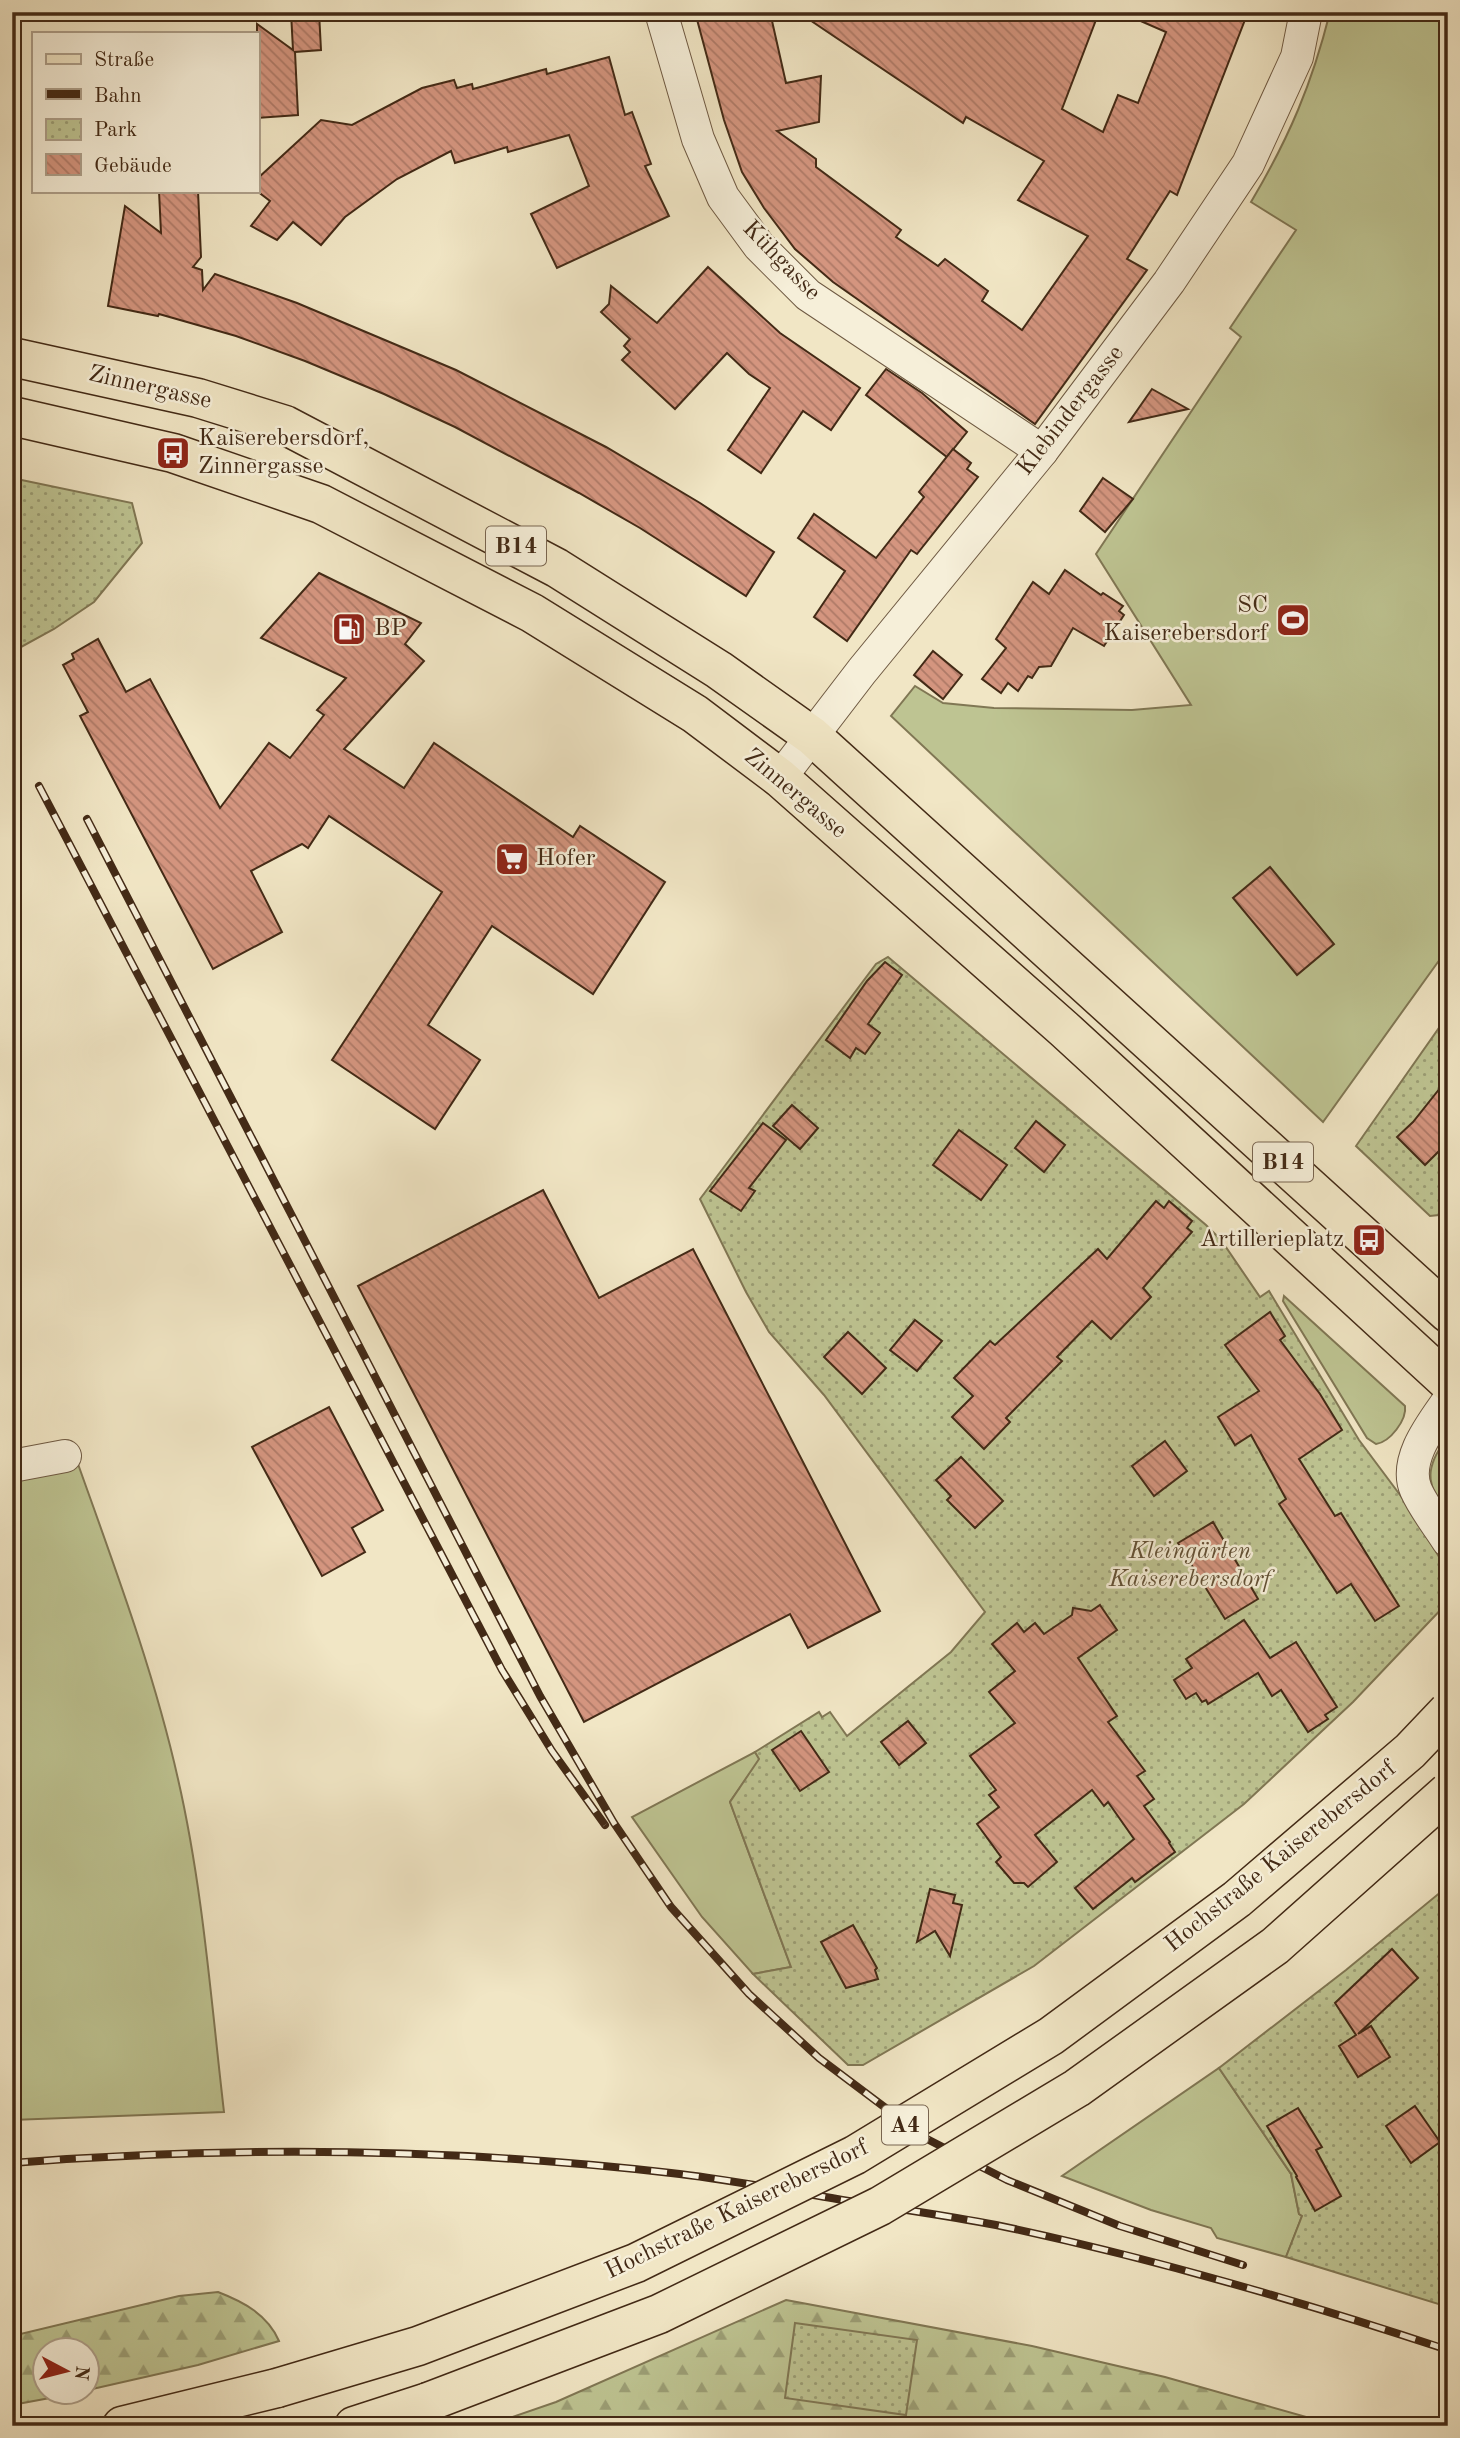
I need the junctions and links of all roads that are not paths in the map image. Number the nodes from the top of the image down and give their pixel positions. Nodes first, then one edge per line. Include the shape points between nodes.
1 (661, 12) edge
2 (1306, 12) edge
3 (12, 357) edge
4 (12, 416) edge
5 (1042, 451) junction
6 (812, 736) junction
7 (780, 778) junction
8 (1448, 1312) edge
9 (1448, 1382) edge
10 (1448, 1401) edge
11 (65, 1456) dead end
12 (12, 1466) edge
13 (1448, 1541) edge
14 (1448, 1711) edge
15 (1448, 1792) edge
16 (122, 2426) edge
17 (354, 2426) edge

1 - 5 street, Kühgasse via 698,139 723,197 760,246 808,295
2 - 5 street, Klebindergasse via 1297,57 1248,164 1169,282
3 - 6 main road, Zinnergasse / B14 via 198,398 285,425 557,568 719,670
4 - 7 main road, Zinnergasse / B14 via 173,453 321,503 532,613 695,714
5 - 6 street, Klebindergasse
6 - 7 street, Klebindergasse
6 - 8 main road, Zinnergasse / B14
7 - 9 main road, Zinnergasse / B14 via 1064,1029
10 - 13 street via 1426,1434 1413,1479
11 - 12 street
14 - 16 main road, Hochstraße Kaiserebersdorf / A4, bridge via 1410,1751 1237,1899 1051,2036 855,2155 636,2263 418,2346 277,2388
15 - 17 main road, A4, bridge via 1275,1946 1077,2088 880,2206 659,2314

